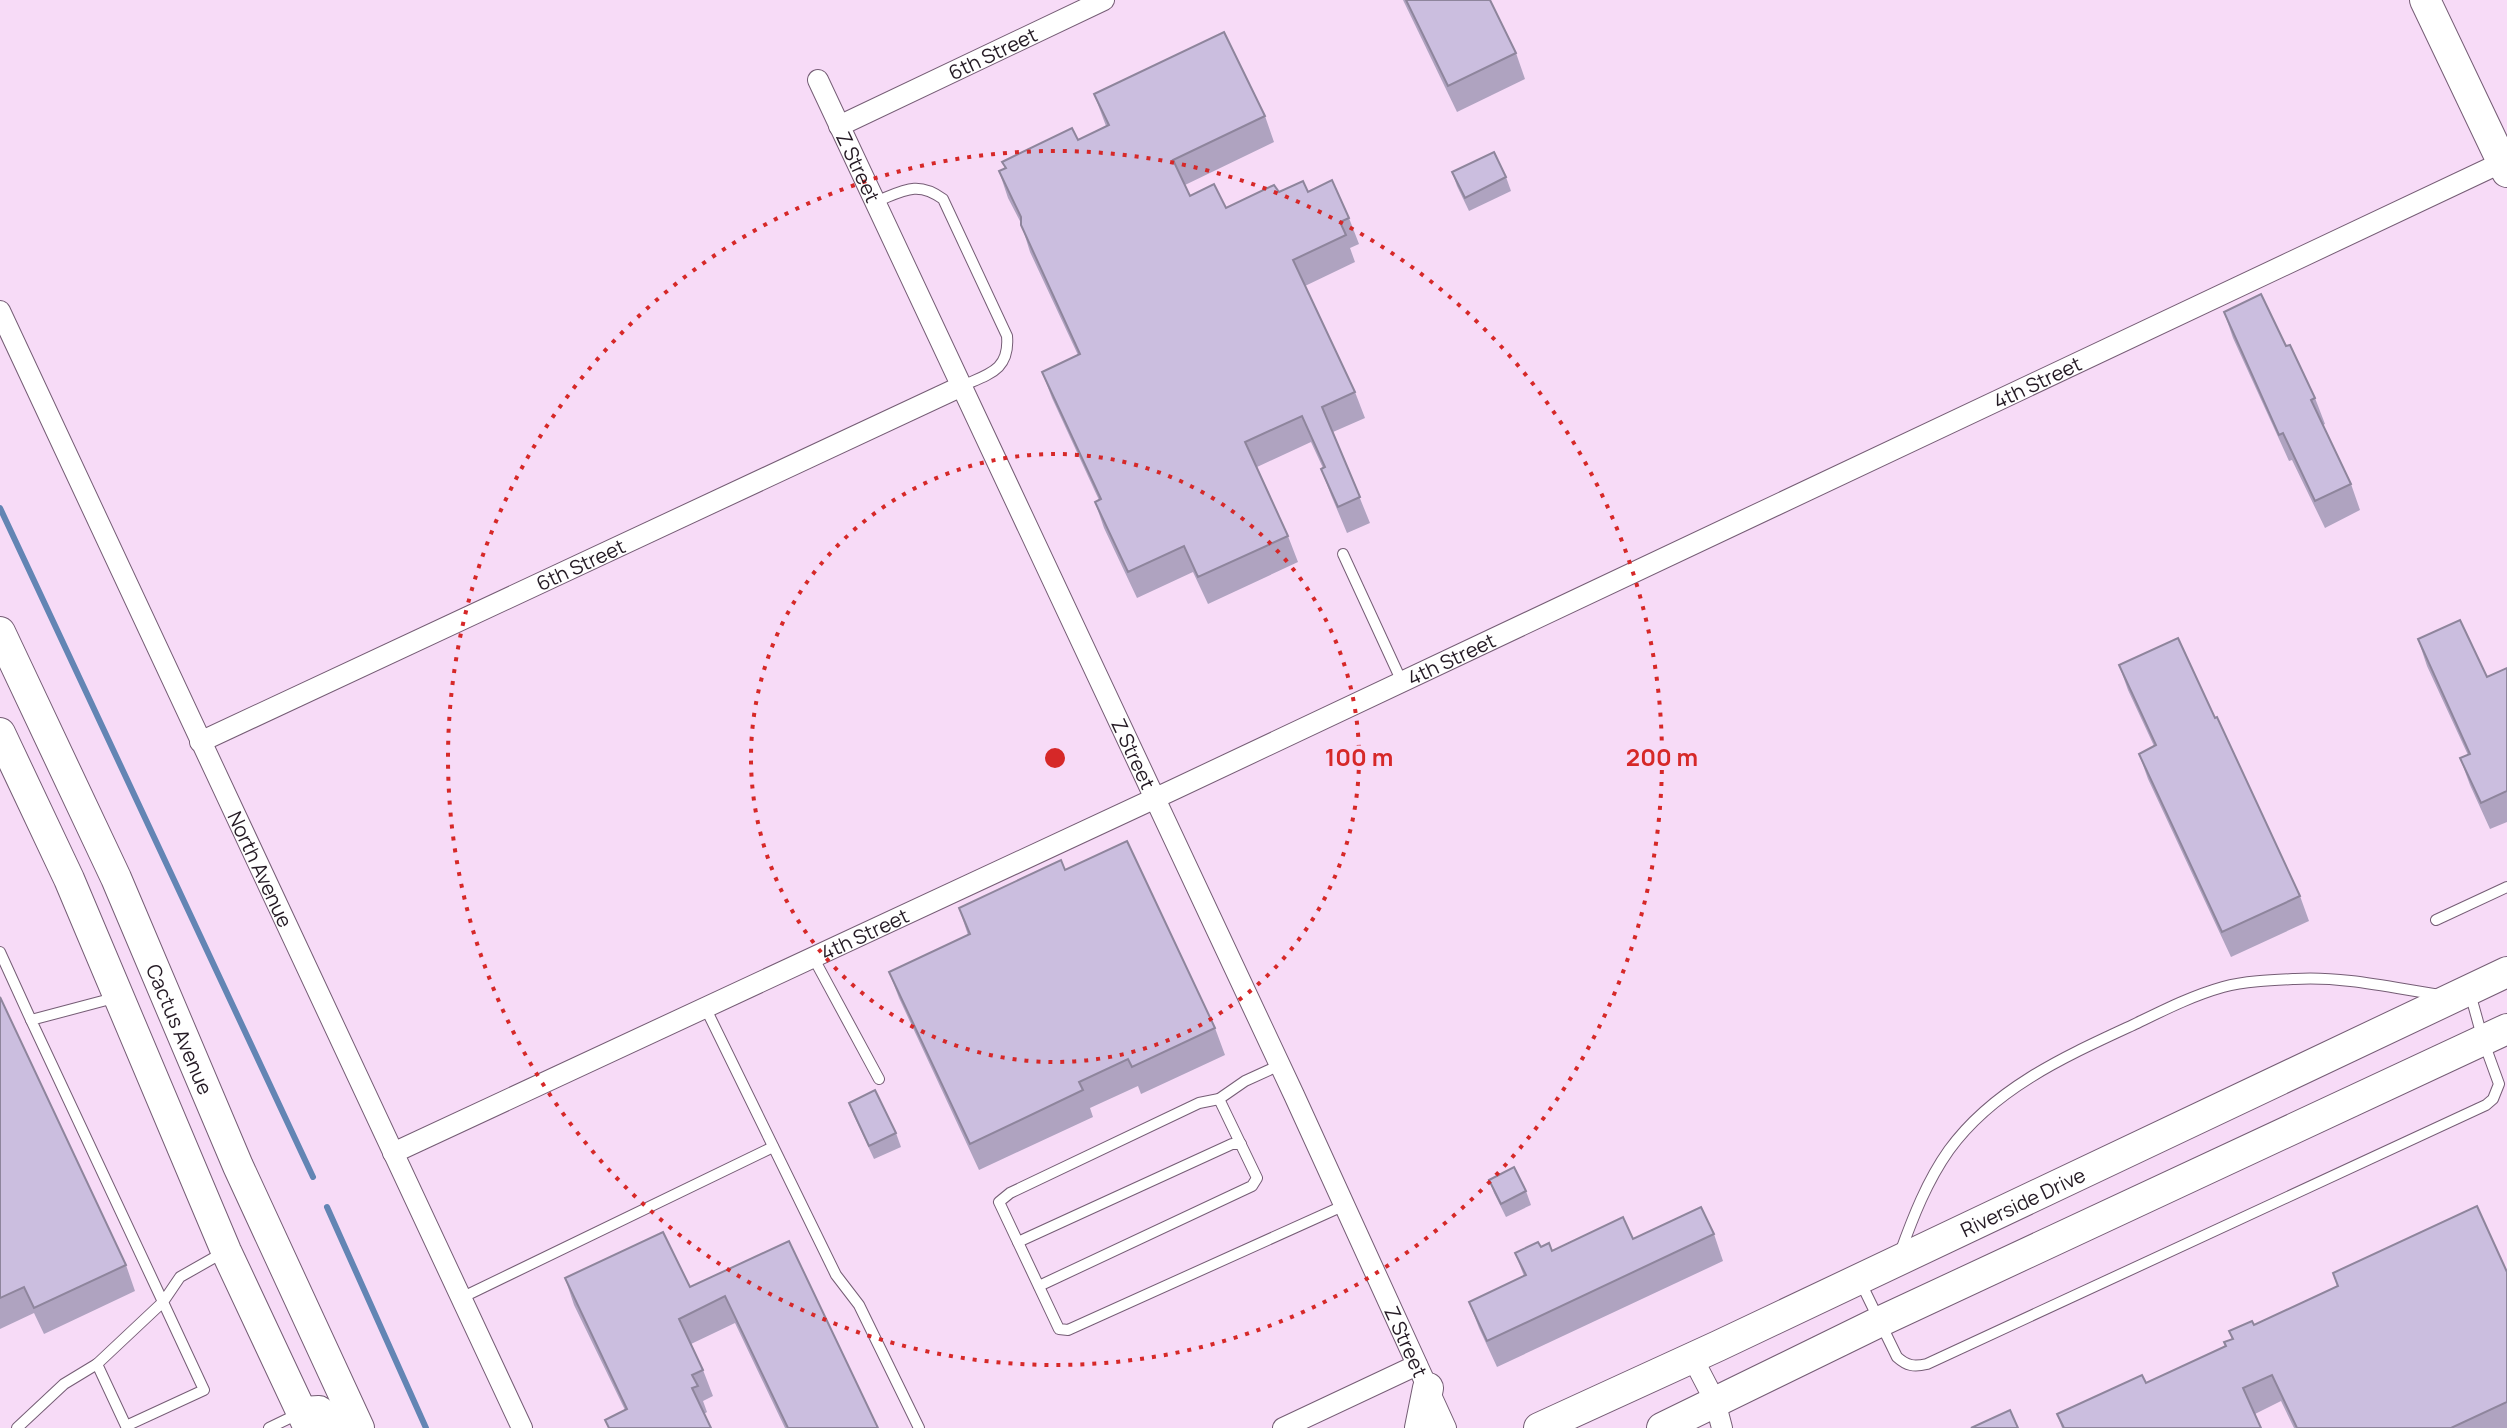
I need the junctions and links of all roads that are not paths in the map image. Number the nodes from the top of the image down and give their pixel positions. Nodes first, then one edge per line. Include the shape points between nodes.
1 (1104, 0) edge
2 (2425, 0) edge
3 (818, 80) dead end
4 (839, 126) junction
5 (2505, 165) edge
6 (875, 202) junction
7 (0, 311) edge
8 (962, 386) junction
9 (1343, 554) dead end
10 (0, 632) edge
11 (1402, 682) junction
12 (0, 733) edge
13 (200, 742) junction
14 (1155, 798) junction
15 (2507, 887) edge
16 (2436, 920) dead end
17 (0, 952) edge
18 (813, 956) junction
19 (2507, 972) edge
20 (2461, 994) junction
21 (119, 997) junction
22 (705, 1007) junction
23 (31, 1020) junction
24 (2495, 1034) edge
25 (1280, 1065) junction
26 (879, 1079) dead end
27 (1219, 1099) junction
28 (1241, 1144) junction
29 (773, 1147) junction
30 (393, 1153) junction
31 (1345, 1205) junction
32 (1018, 1242) junction
33 (226, 1251) junction
34 (1896, 1262) junction
35 (1860, 1279) junction
36 (1039, 1286) junction
37 (461, 1298) junction
38 (163, 1302) junction
39 (1879, 1322) junction
40 (1692, 1357) junction
41 (97, 1364) junction
42 (1422, 1376) junction
43 (1719, 1414) edge
44 (306, 1420) edge
45 (17, 1428) edge
46 (269, 1428) edge
47 (333, 1428) edge
48 (359, 1428) edge
49 (522, 1428) edge
50 (919, 1428) edge
51 (1283, 1428) edge
52 (1420, 1428) edge
53 (1446, 1428) edge
54 (1539, 1428) edge
55 (1662, 1428) edge

1 - 4 street, 6th Street
2 - 5 street
3 - 4 street, Z Street
4 - 6 street, Z Street
5 - 11 street, 4th Street
6 - 8 street, Z Street
6 - 8 lane via 915,187 943,199 1007,336 1008,353 995,371
7 - 13 street, North Avenue
8 - 13 street, 6th Street
8 - 14 street, Z Street
9 - 11 lane
10 - 48 street, Cactus Avenue via 116,878 238,1166
11 - 14 street, 4th Street
12 - 21 street
13 - 30 street, North Avenue
14 - 18 street, 4th Street
14 - 25 street, Z Street
15 - 16 lane
17 - 23 lane
18 - 22 street, 4th Street
18 - 26 lane
19 - 20 street, Riverside Drive
20 - 24 lane
20 - 34 street, Riverside Drive
20 - 34 lane via 2313,979 2224,987 2076,1051 2004,1094 1972,1122 1926,1188
21 - 23 lane
21 - 33 street
22 - 29 lane
22 - 30 street, 4th Street
23 - 38 lane
24 - 39 street
24 - 39 lane via 2499,1084 2486,1105 1927,1364 1916,1367 1897,1357
25 - 27 lane
25 - 31 street, Z Street
27 - 28 lane
27 - 32 lane via 1199,1103 1010,1193 999,1202
28 - 32 lane
28 - 36 lane via 1257,1178 1252,1186
29 - 37 lane
29 - 50 lane
30 - 37 street, North Avenue
31 - 36 lane via 1068,1330 1059,1329
31 - 42 street, Z Street
32 - 36 lane
33 - 38 lane via 180,1277
33 - 44 street
34 - 35 street, Riverside Drive
35 - 39 lane
35 - 40 street, Riverside Drive
37 - 49 street, North Avenue
38 - 41 lane
38 - 41 lane via 204,1390 126,1426
39 - 43 street
40 - 43 street
40 - 54 street, Riverside Drive
41 - 45 lane via 64,1384
42 - 51 street
42 - 52 street
42 - 53 street, Z Street
43 - 55 street
44 - 46 lane
44 - 47 street via 319,1411

